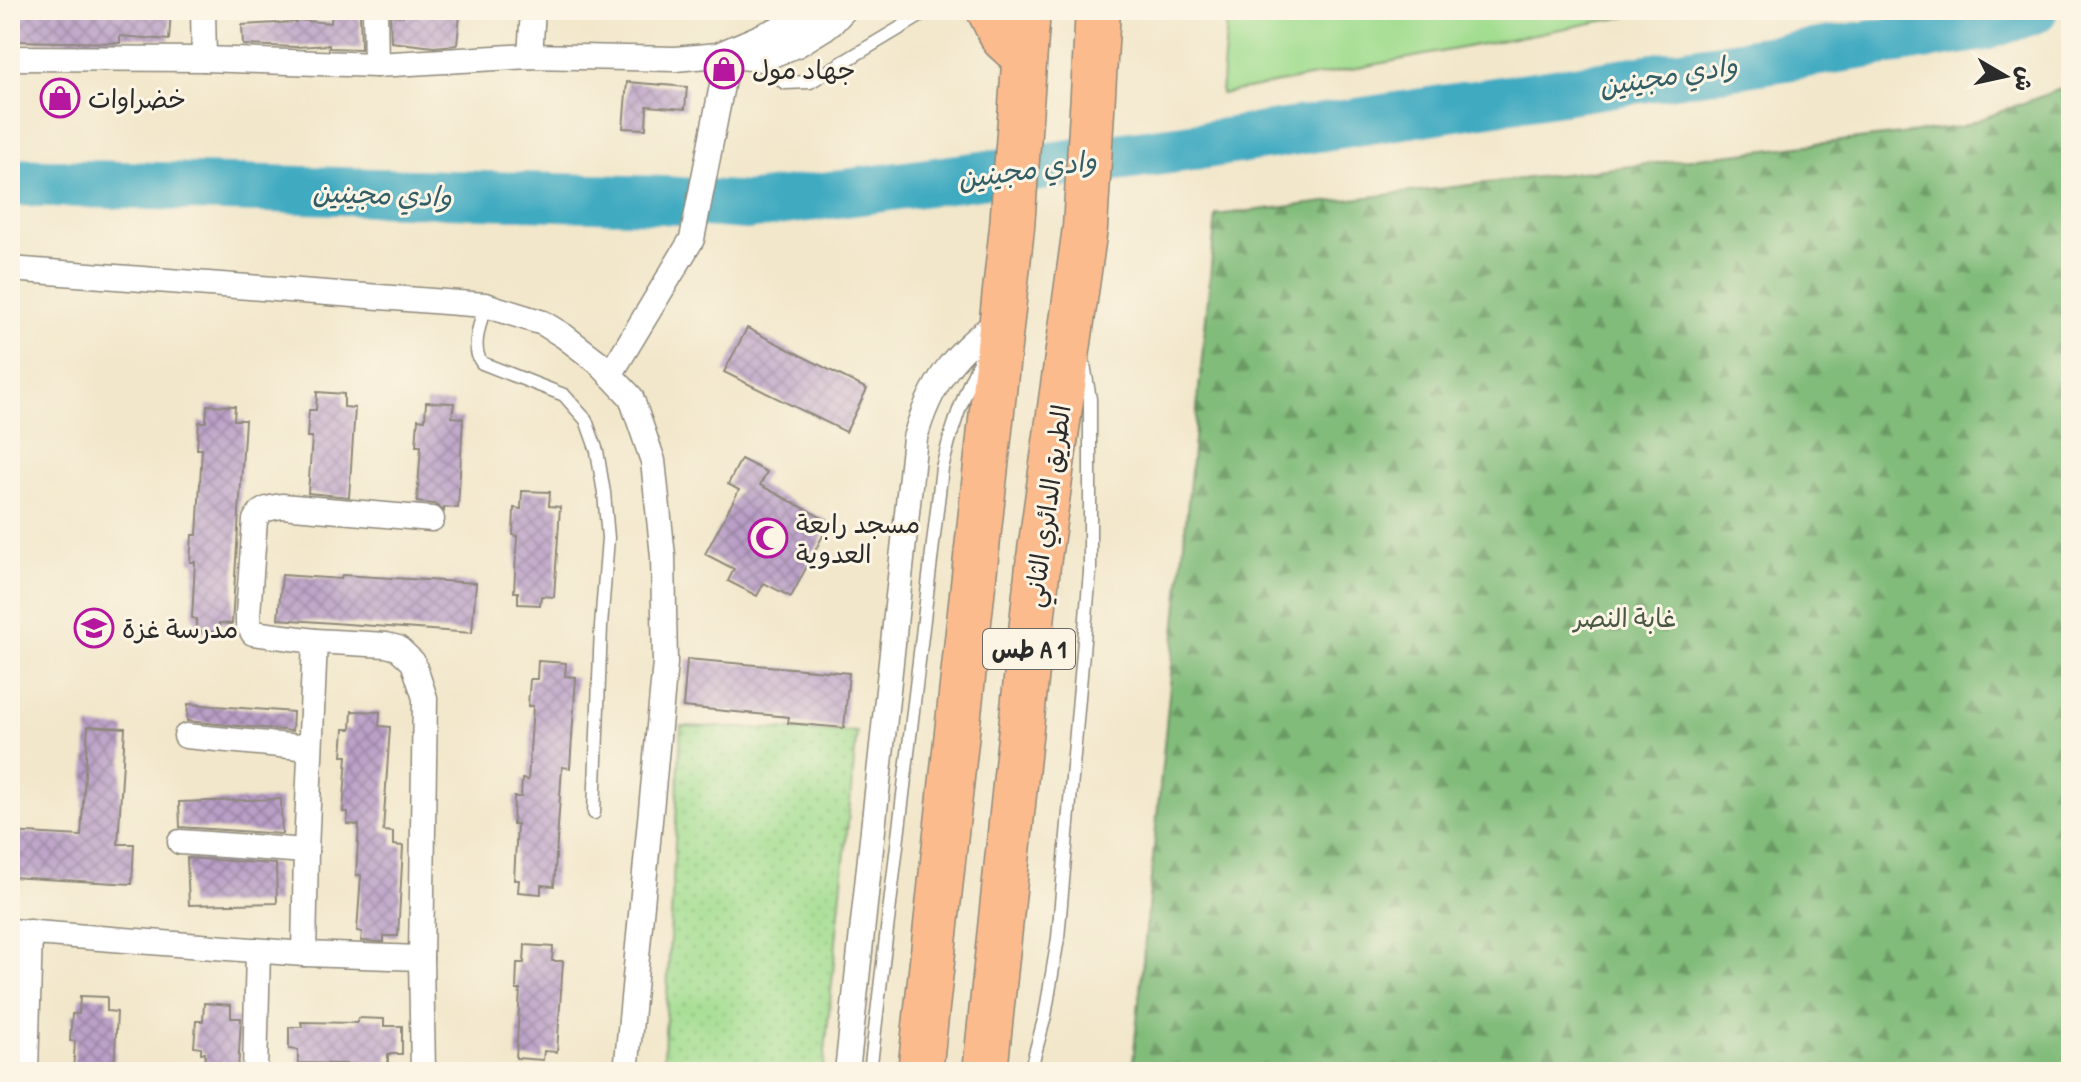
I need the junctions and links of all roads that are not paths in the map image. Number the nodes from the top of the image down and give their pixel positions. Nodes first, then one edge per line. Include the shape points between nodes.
1 (203, 10) edge
2 (375, 10) edge
3 (533, 10) edge
4 (818, 10) edge
5 (844, 10) edge
6 (930, 10) edge
7 (989, 10) edge
8 (1028, 10) edge
9 (1098, 10) edge
10 (718, 55) junction
11 (530, 56) junction
12 (10, 58) edge
13 (204, 59) junction
14 (762, 59) junction
15 (376, 65) junction
16 (1024, 68) junction
17 (10, 269) edge
18 (485, 305) junction
19 (1074, 308) junction
20 (1002, 319) junction
21 (610, 375) junction
22 (432, 519) dead end
23 (315, 641) junction
24 (186, 736) dead end
25 (310, 748) junction
26 (594, 813) dead end
27 (180, 842) dead end
28 (306, 851) junction
29 (20, 932) edge
30 (258, 951) junction
31 (304, 954) junction
32 (421, 958) junction
33 (26, 1072) edge
34 (255, 1072) edge
35 (423, 1072) edge
36 (626, 1072) edge
37 (847, 1072) edge
38 (870, 1072) edge
39 (920, 1072) edge
40 (985, 1072) edge
41 (1030, 1072) edge

1 - 13 street
2 - 15 street
3 - 11 street
4 - 10 street
5 - 14 street via 797,45
6 - 14 lane via 810,82 785,83
7 - 16 highway
8 - 16 highway
9 - 19 highway, الطريق الدائري الثاني / طس A 1 via 1085,228
10 - 11 street
10 - 14 street
10 - 21 street via 723,80 692,239
11 - 15 street
12 - 13 street
13 - 15 street
16 - 20 highway, طس A 1
17 - 18 street
18 - 21 street via 543,323
18 - 26 lane via 477,357 564,395 586,420 597,451 608,538
19 - 40 highway, الطريق الدائري الثاني / طس A 1 via 1038,565
19 - 41 lane via 1090,399 1090,572 1058,938
20 - 37 street via 951,363 929,398 915,438
20 - 38 lane via 965,391 942,468
20 - 39 highway, طس A 1
21 - 36 street via 631,397 653,461 663,571 665,663
22 - 23 street via 282,506 259,513 248,624 253,633
23 - 25 street
23 - 32 street via 386,645 413,662 425,698
24 - 25 street
25 - 28 street
27 - 28 street
28 - 31 street
29 - 30 street
29 - 33 street
30 - 31 street
30 - 34 street
31 - 32 street
32 - 35 street

